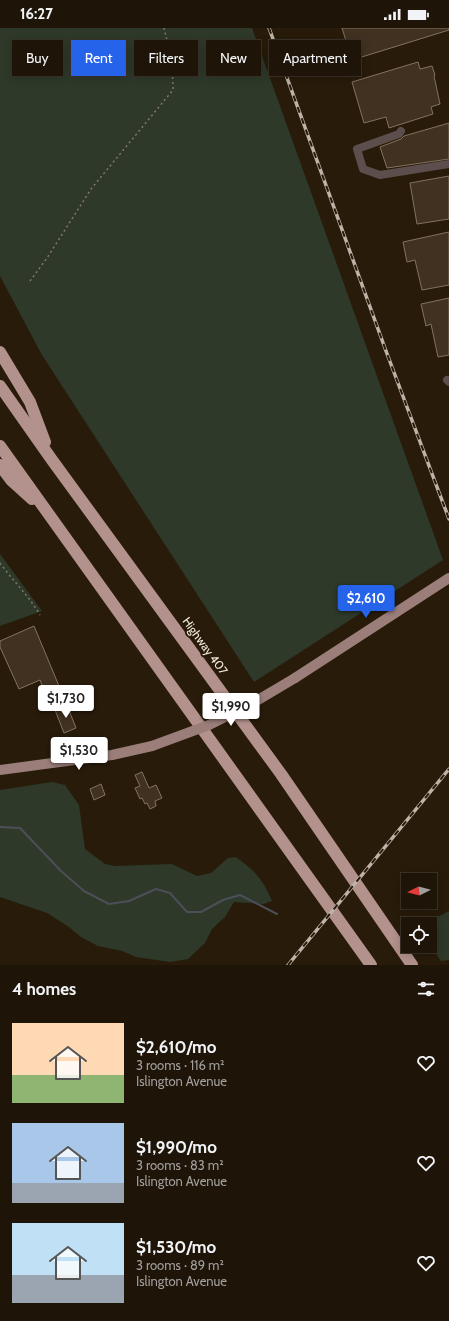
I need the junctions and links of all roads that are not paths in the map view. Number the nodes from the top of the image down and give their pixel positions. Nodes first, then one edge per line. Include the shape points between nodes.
1 (401, 131) dead end
2 (449, 164) edge
3 (0, 352) edge
4 (0, 386) edge
5 (0, 446) edge
6 (52, 460) junction
7 (0, 465) edge
8 (48, 513) junction
9 (449, 578) edge
10 (0, 770) edge
11 (371, 965) edge
12 (412, 965) edge

1 - 2 lane via 399,134 357,149 363,169 380,175
3 - 6 highway via 30,402
4 - 6 highway, Highway 407
5 - 8 highway
6 - 12 highway, Highway 407 via 281,774
7 - 8 highway via 11,480
8 - 11 highway
9 - 10 main road, bridge via 295,678 209,725 152,746 112,755

